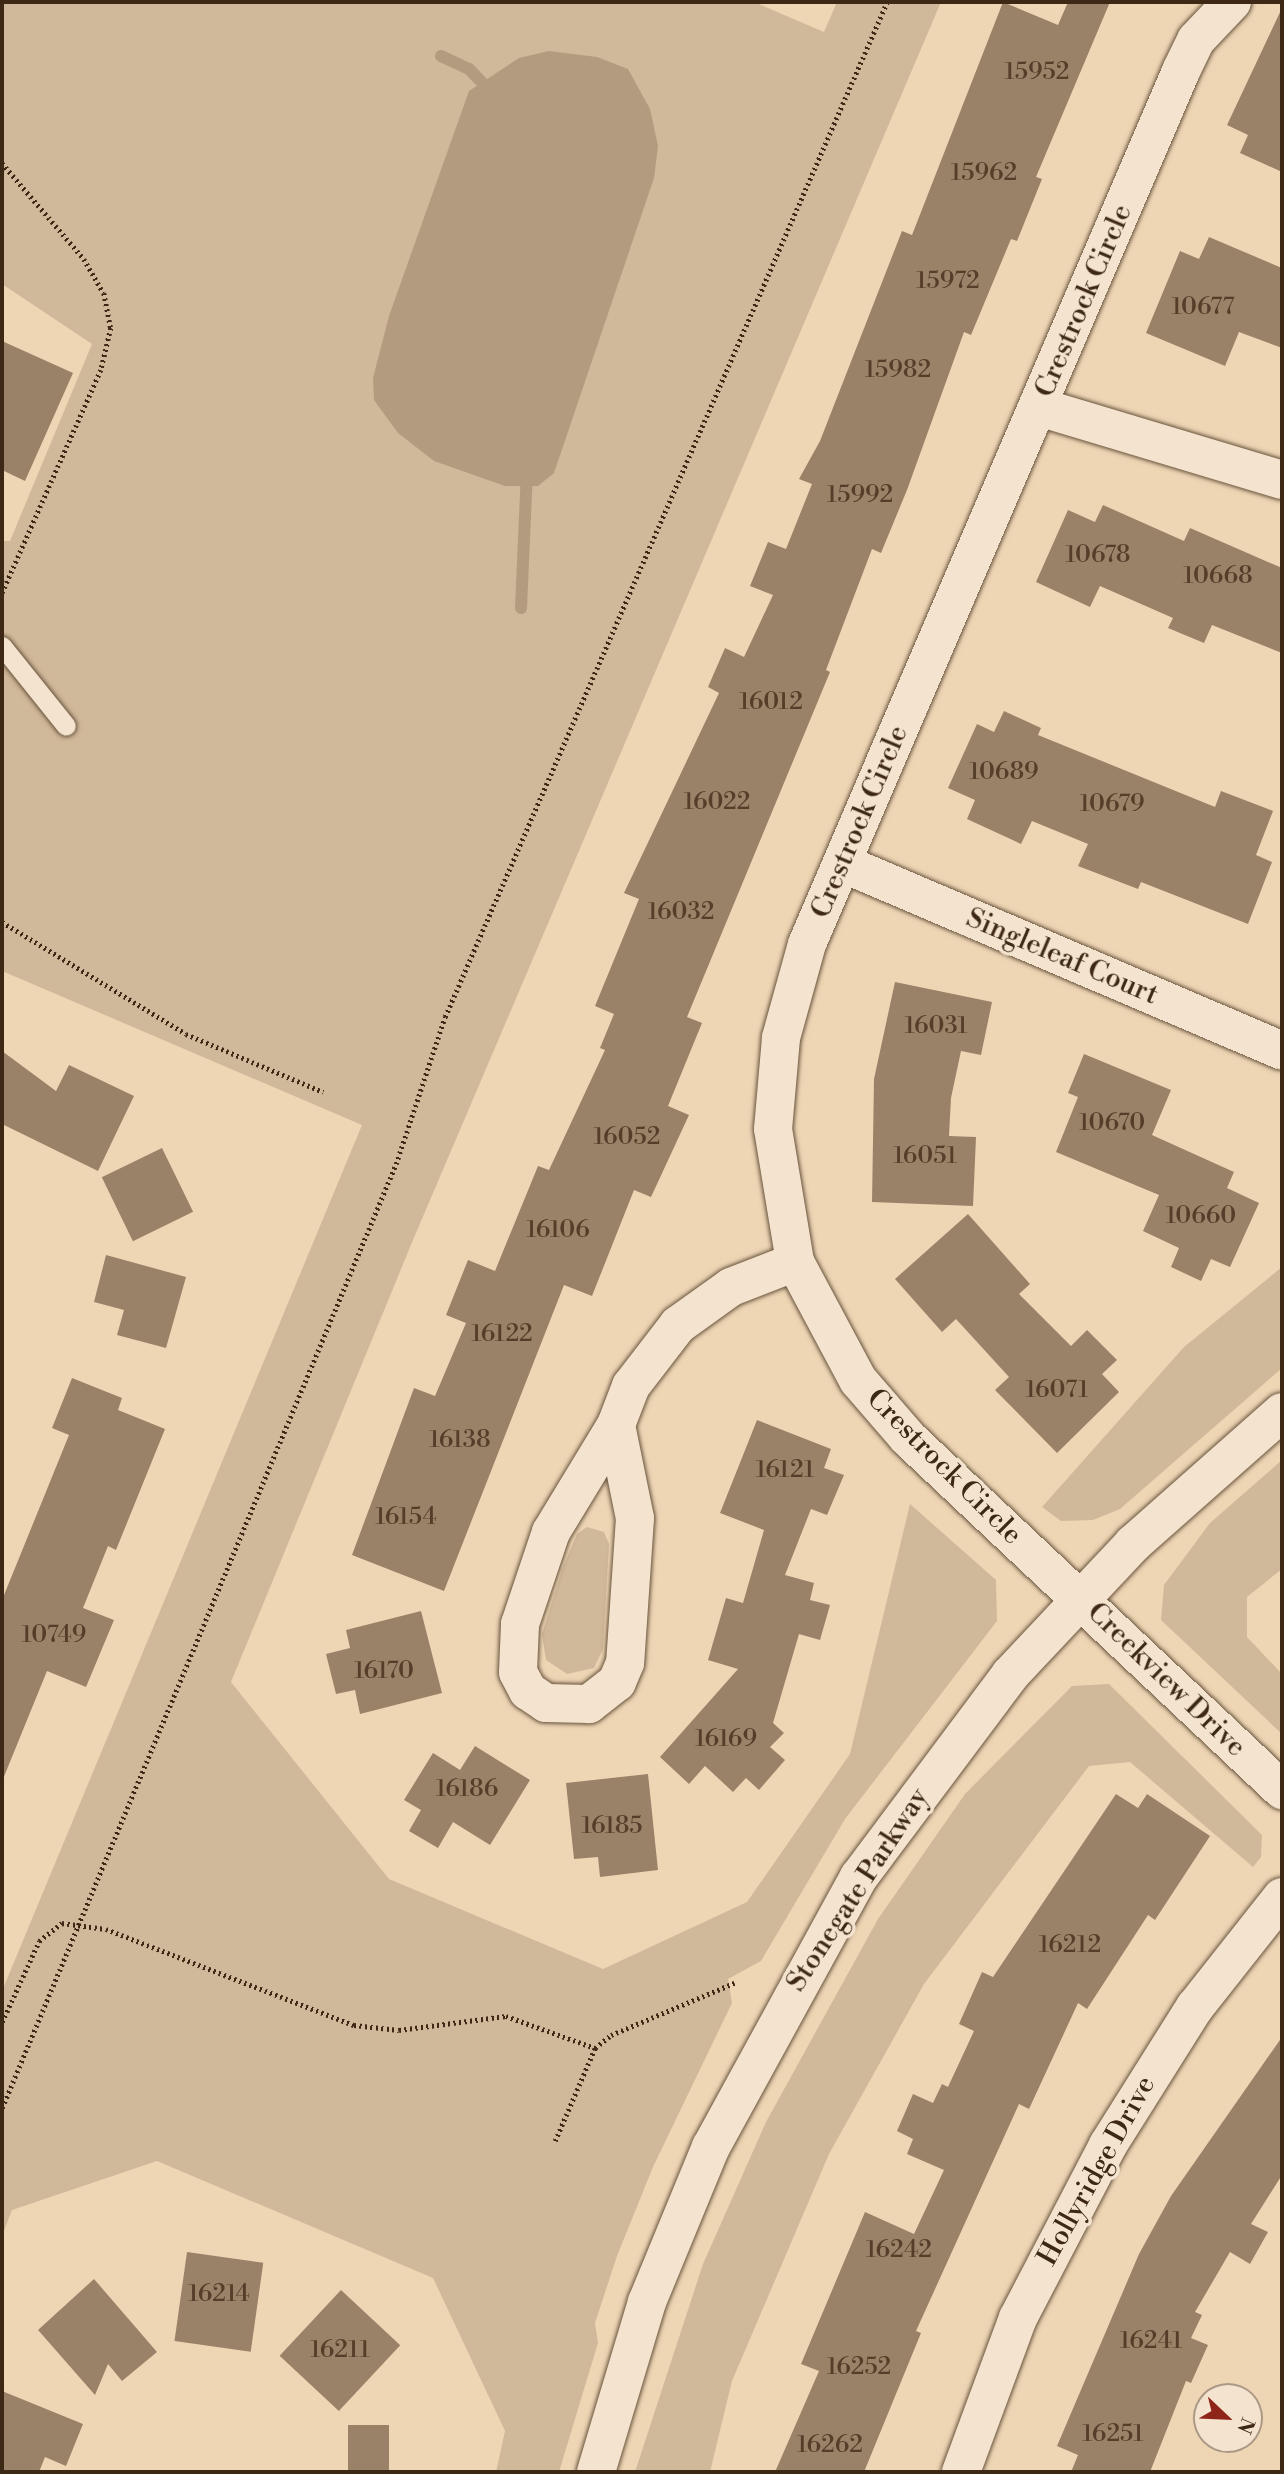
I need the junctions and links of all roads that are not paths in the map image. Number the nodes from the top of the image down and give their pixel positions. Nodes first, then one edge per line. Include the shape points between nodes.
1 (1232, 2) edge
2 (1039, 407) junction
3 (1282, 480) edge
4 (2, 646) edge
5 (66, 726) dead end
6 (842, 863) junction
7 (1282, 1051) edge
8 (795, 1262) junction
9 (1282, 1412) edge
10 (615, 1425) junction
11 (1080, 1599) junction
12 (1282, 1790) edge
13 (1282, 1897) edge
14 (596, 2472) edge
15 (961, 2472) edge

1 - 2 street, Crestrock Circle via 1208,23 1181,71
2 - 3 street
2 - 6 street, Crestrock Circle
4 - 5 lane
6 - 7 street, Singleleaf Court
6 - 8 street, Crestrock Circle via 790,996 774,1086 777,1171
8 - 10 street via 731,1287 678,1325 631,1386
8 - 11 street, Crestrock Circle via 858,1380 908,1438
9 - 11 street, Stonegate Parkway via 1181,1498
10 - 10 street via 551,1532 520,1624 518,1672 528,1691 546,1703 589,1704 606,1695 625,1662 635,1518
11 - 12 street, Creekview Drive
11 - 14 street, Stonegate Parkway via 1010,1675 921,1789 816,1948 748,2073 686,2206 647,2302
13 - 15 street, Hollyridge Drive via 1195,2007 1108,2145 1018,2318

